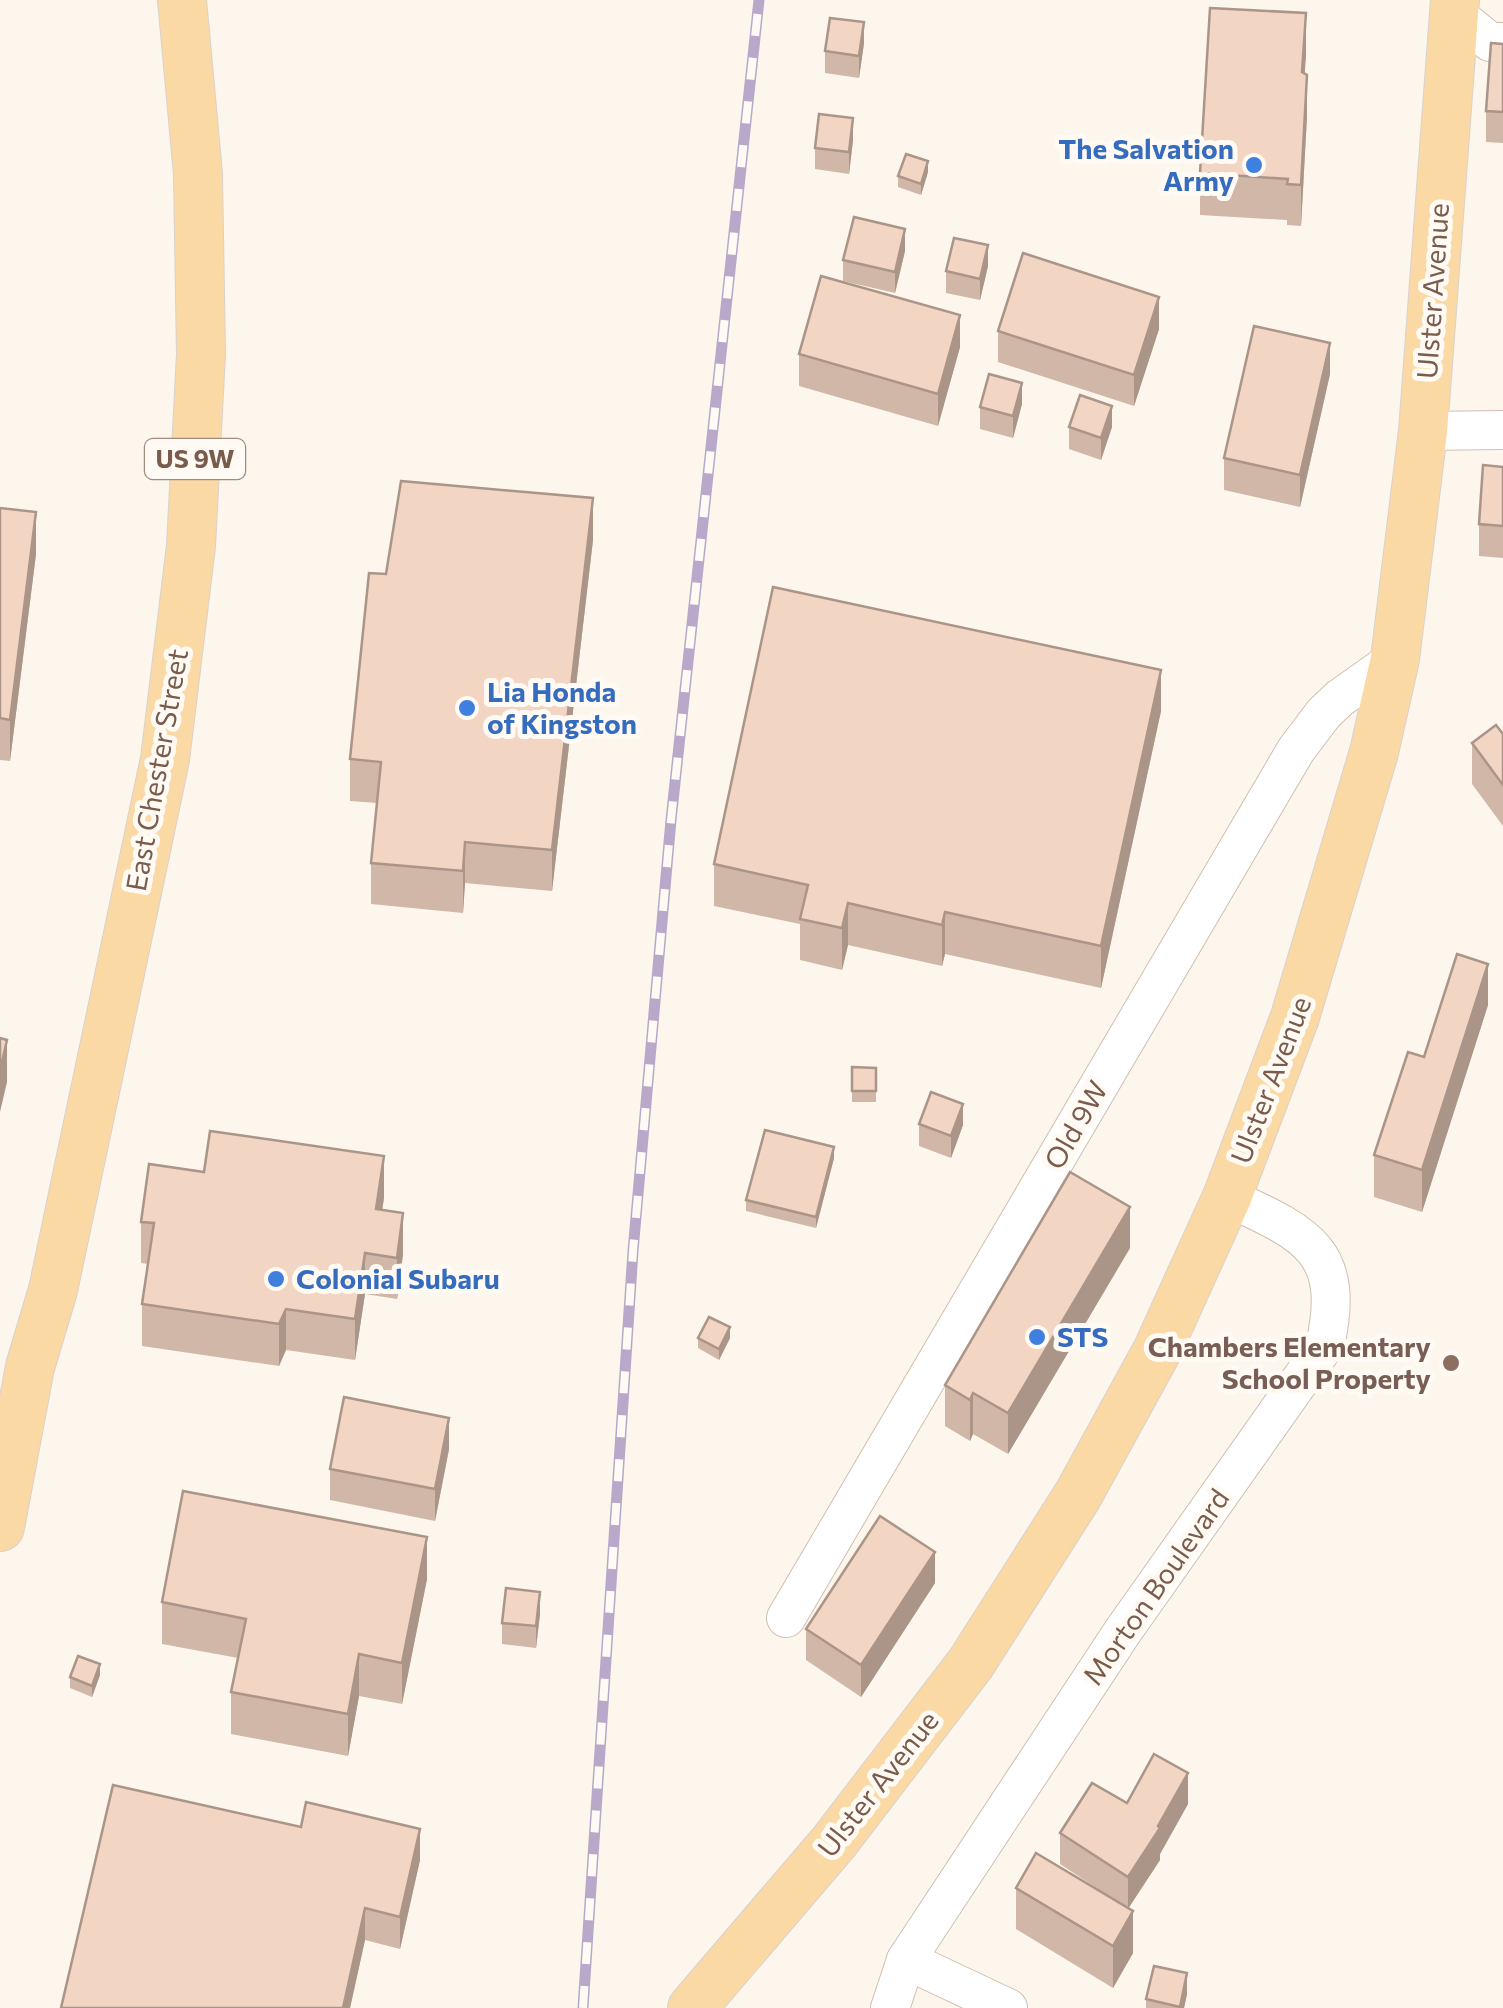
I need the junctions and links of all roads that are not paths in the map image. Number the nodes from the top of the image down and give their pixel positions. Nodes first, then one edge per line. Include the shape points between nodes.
1 (182, 0) edge
2 (1454, 6) edge
3 (1503, 42) edge
4 (1503, 430) edge
5 (1423, 431) junction
6 (1395, 659) junction
7 (1227, 1197) junction
8 (0, 1527) edge
9 (786, 1618) dead end
10 (906, 1960) junction
11 (692, 2008) edge
12 (890, 2008) edge
13 (1008, 2008) edge

1 - 8 main road, East Chester Street / US 9W via 198,174 202,354 189,565 165,759
2 - 3 street via 1490,42
2 - 5 main road, Ulster Avenue
4 - 5 street
5 - 6 main road, Ulster Avenue
6 - 7 main road, Ulster Avenue via 1306,988
6 - 9 street, Old 9W via 1340,698 1296,750
7 - 10 street, Morton Boulevard via 1305,1238 1319,1254 1333,1289 1325,1345 1124,1631
7 - 11 main road, Ulster Avenue via 1157,1351 1078,1495 971,1663 834,1842
10 - 12 street, Morton Boulevard
10 - 13 street

